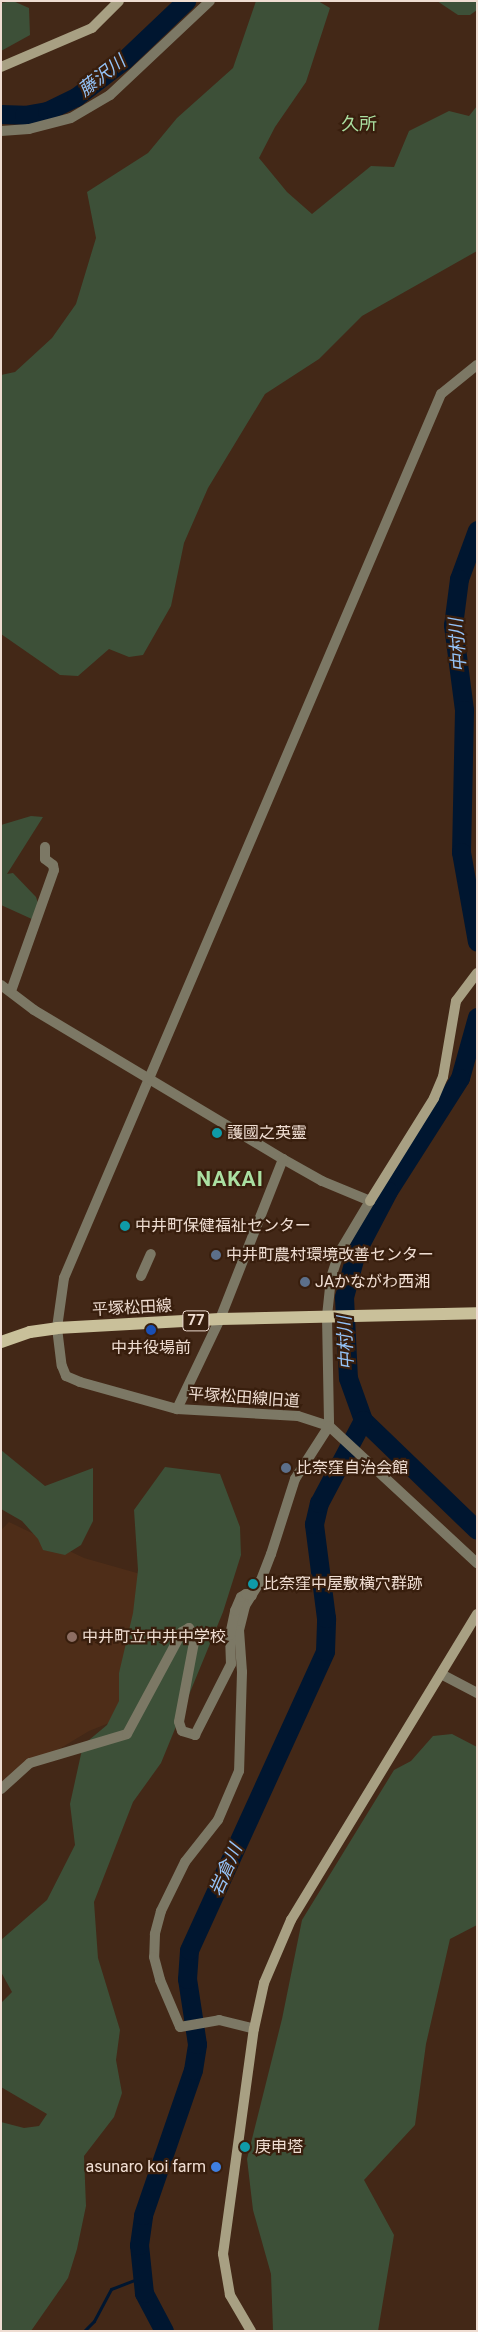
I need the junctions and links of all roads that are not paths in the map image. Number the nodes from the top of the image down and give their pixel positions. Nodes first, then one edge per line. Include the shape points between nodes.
1 (119, 1) edge
2 (210, 1) edge
3 (1, 67) edge
4 (1, 131) edge
5 (477, 364) edge
6 (44, 847) dead end
7 (477, 973) edge
8 (1, 985) edge
9 (11, 991) junction
10 (148, 1077) junction
11 (283, 1159) junction
12 (370, 1201) junction
13 (151, 1254) dead end
14 (141, 1276) dead end
15 (477, 1313) edge
16 (331, 1316) junction
17 (220, 1319) junction
18 (57, 1328) junction
19 (1, 1342) edge
20 (178, 1409) junction
21 (329, 1426) junction
22 (477, 1564) edge
23 (252, 1596) junction
24 (477, 1614) edge
25 (441, 1674) junction
26 (477, 1693) edge
27 (1, 1789) edge
28 (254, 2029) junction
29 (251, 2331) edge

1 - 3 street via 92,28
2 - 4 street via 110,95 71,118 29,129
5 - 10 street via 441,394
6 - 9 street via 45,859 54,870
7 - 12 street via 456,1001 444,1077
8 - 9 street
9 - 10 street via 34,1010
10 - 11 street
10 - 18 street via 64,1278
11 - 12 street via 322,1181
11 - 17 street
12 - 16 street via 339,1253 330,1278
13 - 14 street
15 - 16 main road, 平塚松田線 / 77
16 - 17 main road, 平塚松田線 / 77
16 - 21 street
17 - 18 main road, 平塚松田線 / 77
17 - 20 street
18 - 19 main road, 平塚松田線 / 77 via 30,1332
18 - 20 street, 平塚松田線旧道 via 66,1376
20 - 21 street, 平塚松田線旧道 via 298,1416
21 - 22 street, 平塚松田線旧道
21 - 23 street via 295,1479 271,1554
23 - 27 street via 246,1594 241,1597 235,1611 230,1634 231,1664 195,1735 186,1734 180,1727 195,1637 192,1629 185,1628 127,1734 30,1762
23 - 28 street via 245,1606 239,1630 242,1672 239,1771 218,1820 185,1862 161,1911 154,1957 180,2027 220,2020
24 - 25 street
25 - 26 street
25 - 28 street via 291,1920 264,1983
28 - 29 street via 223,2254 230,2295

